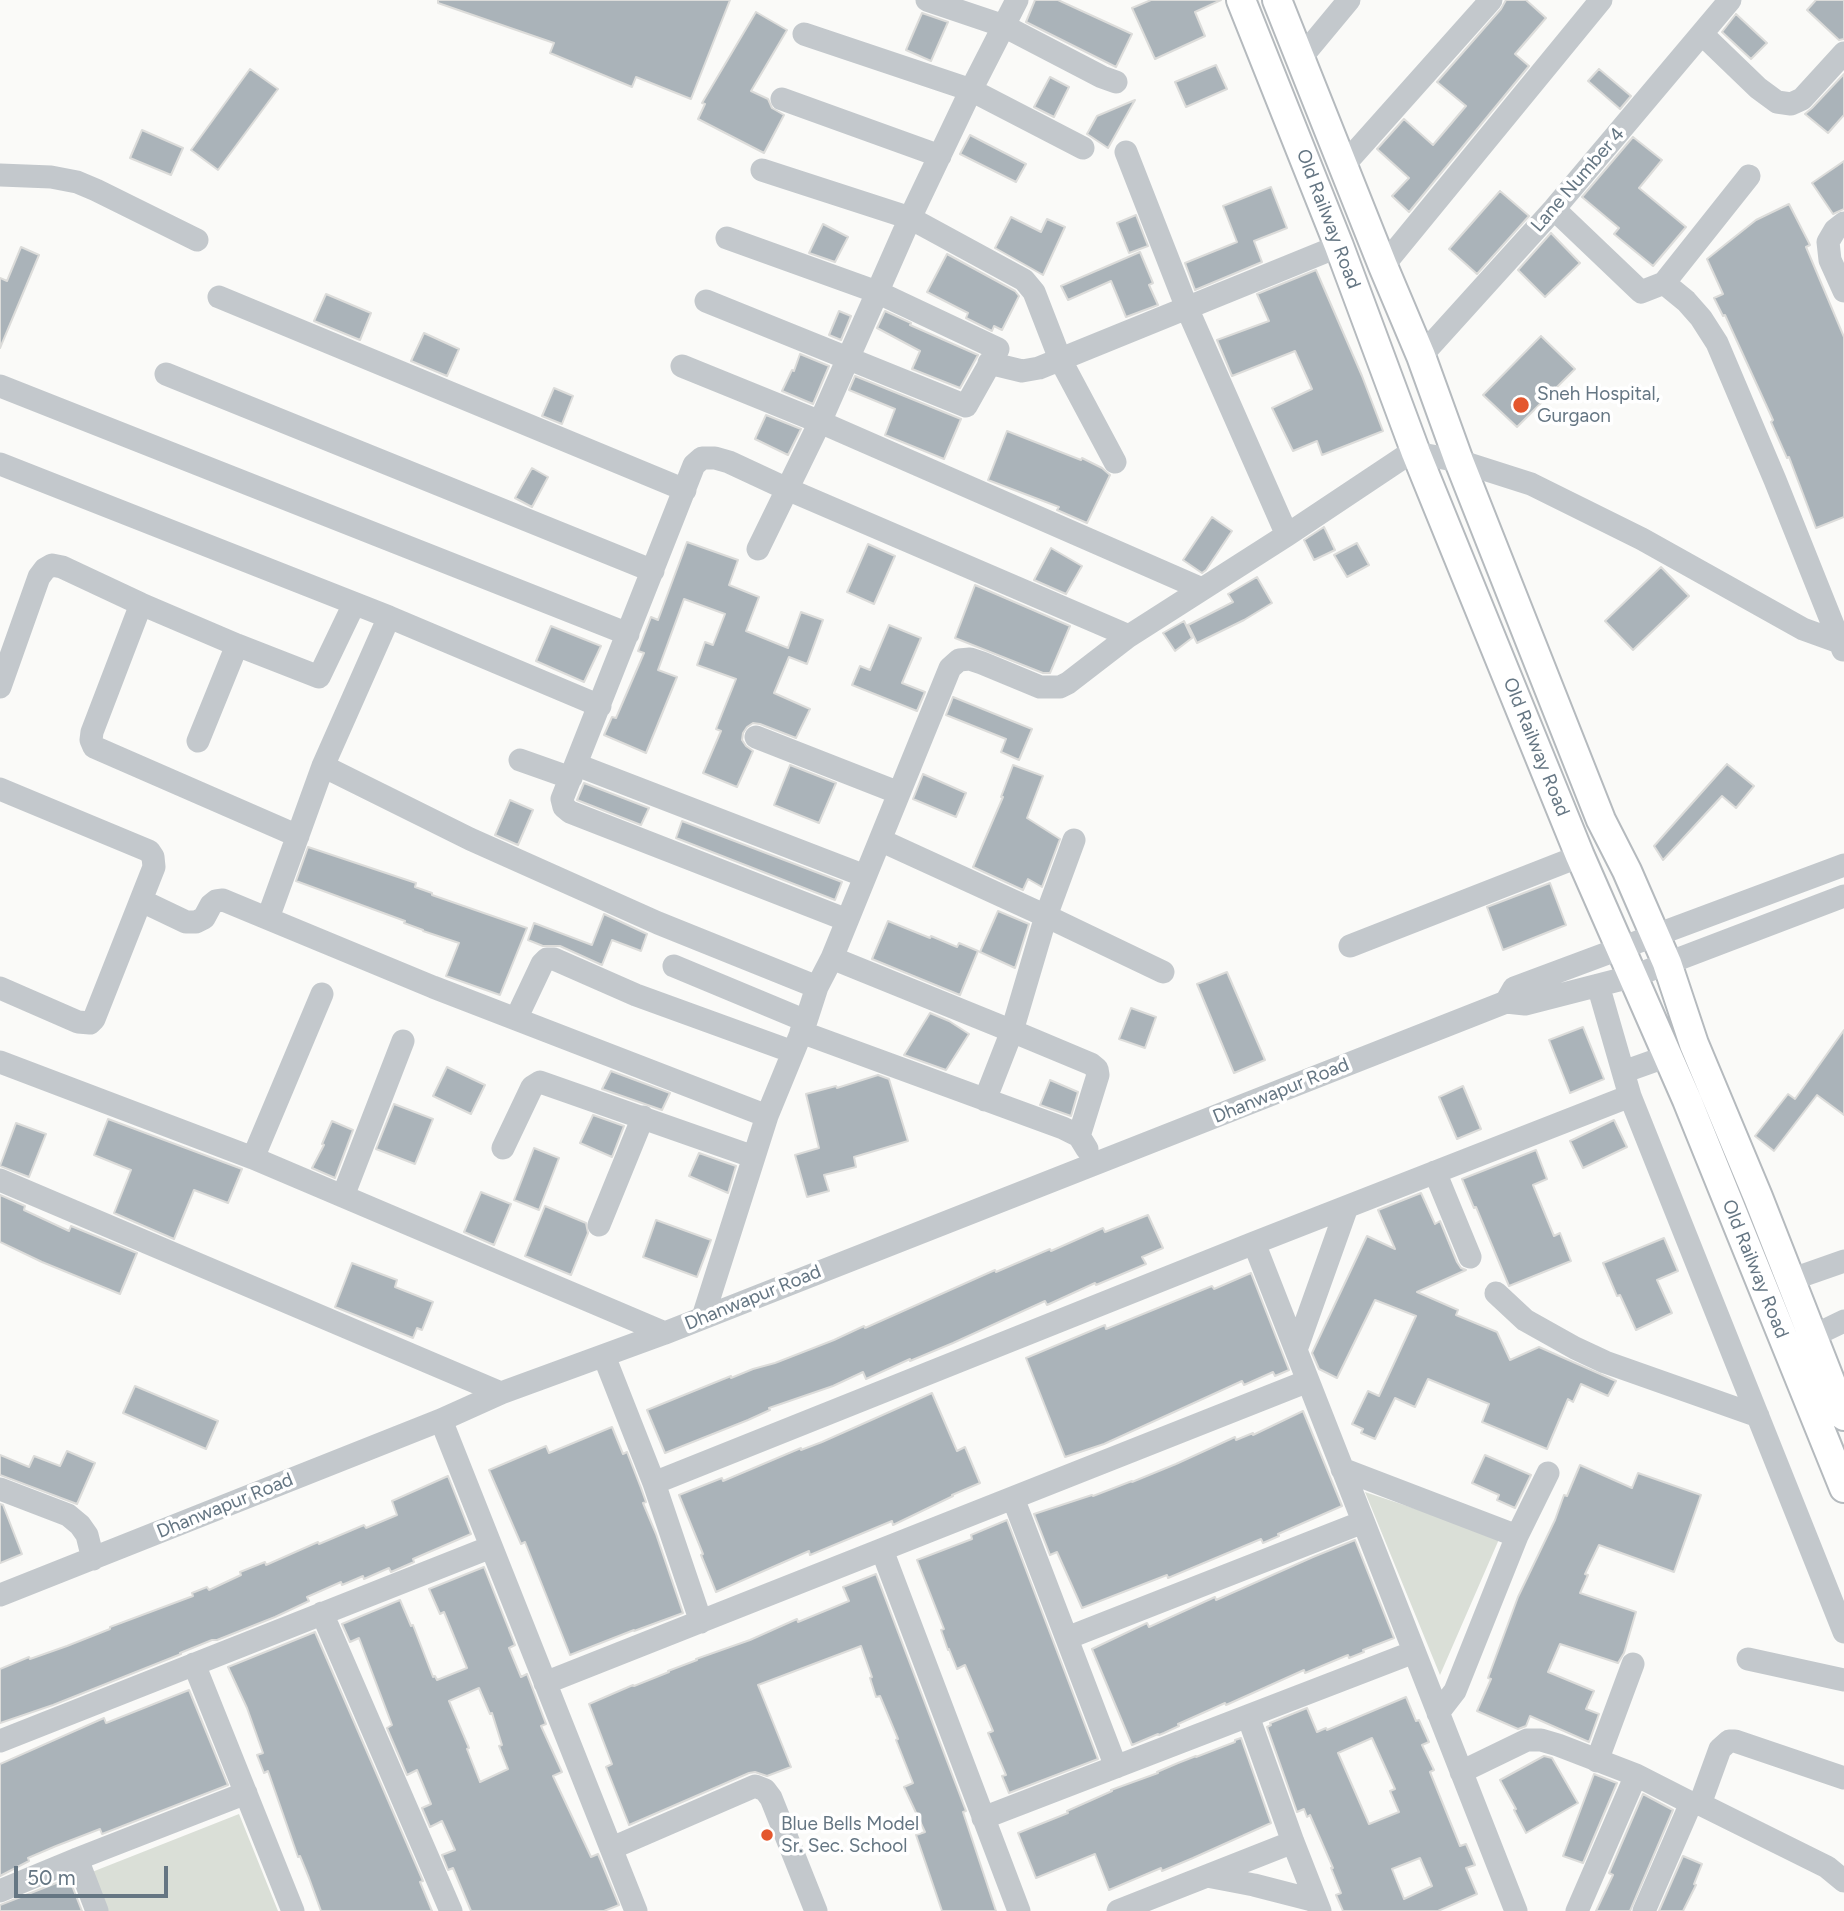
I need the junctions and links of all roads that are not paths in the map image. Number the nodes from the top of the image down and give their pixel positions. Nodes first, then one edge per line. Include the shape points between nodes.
1 (927, 0) edge
2 (1017, 0) edge
3 (1241, 0) edge
4 (1278, 0) edge
5 (1349, 0) edge
6 (1490, 0) edge
7 (1601, 0) edge
8 (1730, 0) edge
9 (1004, 26) junction
10 (804, 34) dead end
11 (1703, 34) junction
12 (1844, 52) edge
13 (1300, 59) junction
14 (1116, 82) dead end
15 (971, 90) junction
16 (782, 99) dead end
17 (1083, 148) dead end
18 (1126, 152) dead end
19 (940, 156) junction
20 (1343, 166) junction
21 (762, 170) dead end
22 (0, 175) edge
23 (1749, 176) dead end
24 (1554, 209) junction
25 (910, 218) junction
26 (1844, 223) edge
27 (727, 238) dead end
28 (197, 240) dead end
29 (1339, 246) junction
30 (1383, 266) junction
31 (1664, 283) junction
32 (877, 292) junction
33 (1844, 292) edge
34 (219, 297) dead end
35 (706, 301) dead end
36 (1187, 308) junction
37 (1421, 356) junction
38 (848, 358) junction
39 (1060, 359) junction
40 (989, 363) junction
41 (682, 366) dead end
42 (166, 374) dead end
43 (2, 394) edge
44 (820, 422) junction
45 (1416, 453) junction
46 (1459, 461) junction
47 (1115, 462) dead end
48 (0, 464) edge
49 (787, 489) junction
50 (685, 490) junction
51 (1287, 535) junction
52 (758, 550) dead end
53 (653, 571) junction
54 (1202, 589) junction
55 (141, 604) junction
56 (354, 604) junction
57 (388, 617) junction
58 (628, 634) junction
59 (1129, 636) junction
60 (237, 645) junction
61 (1842, 645) edge
62 (0, 687) edge
63 (600, 706) junction
64 (755, 737) dead end
65 (198, 741) dead end
66 (520, 760) dead end
67 (323, 766) junction
68 (574, 771) junction
69 (0, 789) edge
70 (899, 793) junction
71 (298, 836) junction
72 (880, 840) junction
73 (1074, 840) dead end
74 (1580, 856) junction
75 (1844, 865) edge
76 (865, 876) junction
77 (1844, 896) edge
78 (142, 901) junction
79 (1046, 916) junction
80 (268, 918) junction
81 (847, 920) junction
82 (1656, 935) junction
83 (1350, 946) dead end
84 (1619, 949) junction
85 (831, 958) junction
86 (1667, 963) junction
87 (674, 966) dead end
88 (1163, 972) dead end
89 (1634, 976) junction
90 (1598, 985) junction
91 (817, 987) junction
92 (1, 991) edge
93 (322, 994) dead end
94 (1506, 1002) junction
95 (516, 1019) junction
96 (1012, 1031) junction
97 (800, 1035) junction
98 (403, 1041) dead end
99 (1668, 1056) junction
100 (0, 1062) edge
101 (1623, 1072) junction
102 (1630, 1096) junction
103 (985, 1100) junction
104 (767, 1116) junction
105 (643, 1117) junction
106 (1079, 1136) junction
107 (503, 1148) dead end
108 (754, 1157) junction
109 (253, 1158) junction
110 (1096, 1164) junction
111 (1435, 1172) junction
112 (0, 1180) edge
113 (343, 1196) junction
114 (1347, 1207) junction
115 (599, 1226) dead end
116 (1254, 1243) junction
117 (1470, 1257) dead end
118 (1844, 1261) edge
119 (1790, 1280) junction
120 (1496, 1293) dead end
121 (703, 1317) junction
122 (1844, 1321) edge
123 (666, 1333) junction
124 (1813, 1336) junction
125 (1296, 1350) junction
126 (604, 1356) junction
127 (1308, 1381) junction
128 (501, 1393) junction
129 (1758, 1416) junction
130 (1844, 1416) edge
131 (441, 1420) junction
132 (1342, 1469) junction
133 (1548, 1473) dead end
134 (654, 1483) junction
135 (1844, 1488) edge
136 (0, 1489) edge
137 (1013, 1498) junction
138 (1363, 1522) junction
139 (1517, 1536) junction
140 (491, 1547) junction
141 (882, 1550) junction
142 (93, 1559) junction
143 (0, 1595) edge
144 (322, 1613) junction
145 (701, 1622) junction
146 (1844, 1632) edge
147 (1067, 1638) junction
148 (1414, 1652) junction
149 (1748, 1658) dead end
150 (194, 1664) junction
151 (1633, 1664) dead end
152 (1844, 1680) edge
153 (545, 1683) junction
154 (1438, 1713) junction
155 (1248, 1716) junction
156 (0, 1741) edge
157 (1597, 1761) junction
158 (1116, 1767) junction
159 (1461, 1772) junction
160 (1636, 1775) junction
161 (1844, 1778) edge
162 (246, 1793) junction
163 (1695, 1803) junction
164 (984, 1818) junction
165 (1293, 1842) junction
166 (612, 1848) junction
167 (76, 1859) junction
168 (1208, 1876) junction
169 (1844, 1881) edge
170 (0, 1891) edge
171 (1318, 1906) edge
172 (97, 1911) edge
173 (293, 1911) edge
174 (451, 1911) edge
175 (636, 1911) edge
176 (816, 1911) edge
177 (1019, 1911) edge
178 (1118, 1911) edge
179 (1516, 1911) edge
180 (1577, 1911) edge
181 (1644, 1911) edge

1 - 9 street
2 - 9 street
3 - 29 main road, Old Railway Road
4 - 13 main road, Old Railway Road
5 - 13 street
6 - 20 street
7 - 30 street
8 - 11 street, Lane Number 4
9 - 14 street
9 - 15 street
10 - 15 street
11 - 12 street via 1758,88 1777,102 1791,104 1802,99
11 - 24 street, Lane Number 4
13 - 20 main road, Old Railway Road
15 - 17 street
15 - 19 street
16 - 19 street
18 - 36 street
19 - 25 street
20 - 30 main road, Old Railway Road
21 - 25 street
22 - 28 street via 76,182
23 - 31 street
24 - 31 street via 1642,292
24 - 37 street, Lane Number 4
25 - 32 street
25 - 39 street via 1024,280 1034,292
26 - 33 street via 1828,242 1830,260
27 - 32 street
29 - 36 street
29 - 45 main road, Old Railway Road
30 - 37 main road, Old Railway Road
31 - 61 street via 1702,318 1717,343
32 - 38 street
32 - 40 street via 998,349
34 - 50 street
35 - 38 street
36 - 39 street
36 - 51 street
37 - 46 main road, Old Railway Road
38 - 40 street via 966,406
38 - 44 street
39 - 40 street via 1031,371
39 - 47 street
41 - 44 street
42 - 53 street
43 - 58 street
44 - 49 street
44 - 54 street
45 - 46 street
45 - 51 street
45 - 74 main road, Old Railway Road
46 - 61 street via 1531,484 1642,539 1803,629
46 - 82 main road, Old Railway Road via 1601,820
48 - 56 street
49 - 50 street via 729,462 702,458 694,465
49 - 52 street
49 - 59 street
50 - 53 street
51 - 54 street
53 - 58 street
54 - 59 street
55 - 60 street
55 - 62 street via 62,567 45,569
55 - 71 street via 92,732 94,747
56 - 57 street
56 - 60 street via 320,677
57 - 63 street
57 - 67 street
58 - 63 street
59 - 70 street via 1060,687 1040,687 982,663 959,660 950,668
60 - 65 street
63 - 68 street
64 - 70 street
66 - 68 street
67 - 71 street
67 - 91 street via 470,839 658,923
68 - 76 street
68 - 81 street via 562,799 570,811
69 - 78 street via 149,851 154,867
70 - 72 street
71 - 80 street
72 - 76 street
72 - 79 street
73 - 79 street
74 - 83 street
74 - 84 main road, Old Railway Road
75 - 82 street, Dhanwapur Road
76 - 81 street
77 - 86 street, Dhanwapur Road
78 - 80 street via 186,922 204,918 211,905 223,900
78 - 92 street via 90,1023
79 - 88 street
79 - 96 street
80 - 95 street
81 - 85 street
82 - 84 street, Dhanwapur Road
82 - 86 main road, Old Railway Road
84 - 89 main road, Old Railway Road
84 - 94 street, Dhanwapur Road via 1514,988
85 - 91 street
85 - 96 street
86 - 89 street, Dhanwapur Road
86 - 119 main road, Old Railway Road via 1694,1044
87 - 97 street
89 - 90 street, Dhanwapur Road
89 - 99 main road, Old Railway Road
90 - 94 street, Dhanwapur Road via 1525,1004
90 - 101 street
91 - 97 street
93 - 109 street
94 - 110 street, Dhanwapur Road
95 - 97 street via 542,964 554,959 636,995
95 - 104 street
96 - 103 street
96 - 106 street via 1097,1069
97 - 103 street
97 - 104 street
98 - 113 street
99 - 101 street
99 - 135 main road, Old Railway Road
100 - 109 street
101 - 102 street
102 - 111 street
102 - 129 street
103 - 106 street
104 - 108 street
105 - 107 street via 540,1082 532,1087
105 - 108 street
105 - 115 street
106 - 110 street
108 - 121 street
109 - 113 street
110 - 121 street, Dhanwapur Road
111 - 114 street
111 - 117 street
112 - 128 street
113 - 123 street
114 - 116 street
114 - 125 street
116 - 125 street
116 - 134 street
118 - 119 street
119 - 124 main road, Old Railway Road
120 - 129 street via 1525,1320 1575,1348
121 - 123 street, Dhanwapur Road
122 - 124 street
123 - 126 street, Dhanwapur Road
124 - 130 main road, Old Railway Road
125 - 127 street
126 - 128 street, Dhanwapur Road
126 - 134 street
127 - 132 street
127 - 137 street
128 - 131 street, Dhanwapur Road
129 - 146 street
131 - 140 street
131 - 142 street, Dhanwapur Road
132 - 138 street
132 - 139 street
133 - 139 street
134 - 145 street
136 - 142 street via 80,1525
137 - 141 street
137 - 147 street
138 - 147 street
138 - 148 street
139 - 154 street via 1455,1692
140 - 144 street
140 - 153 street
141 - 145 street
141 - 164 street
142 - 143 street, Dhanwapur Road
144 - 150 street
144 - 174 street
145 - 153 street
147 - 158 street
148 - 154 street
148 - 155 street
149 - 152 street
150 - 156 street
150 - 162 street
151 - 157 street
153 - 166 street
154 - 159 street
155 - 158 street
155 - 165 street
157 - 159 street via 1558,1745 1527,1740
157 - 160 street
158 - 164 street
159 - 179 street
160 - 163 street
160 - 180 street
161 - 163 street via 1729,1741 1720,1749
162 - 167 street
162 - 173 street
163 - 169 street via 1827,1867
163 - 181 street
164 - 177 street
165 - 168 street
165 - 171 street
166 - 175 street
166 - 176 street via 755,1786 771,1798
167 - 170 street
167 - 172 street
168 - 171 street
168 - 178 street

